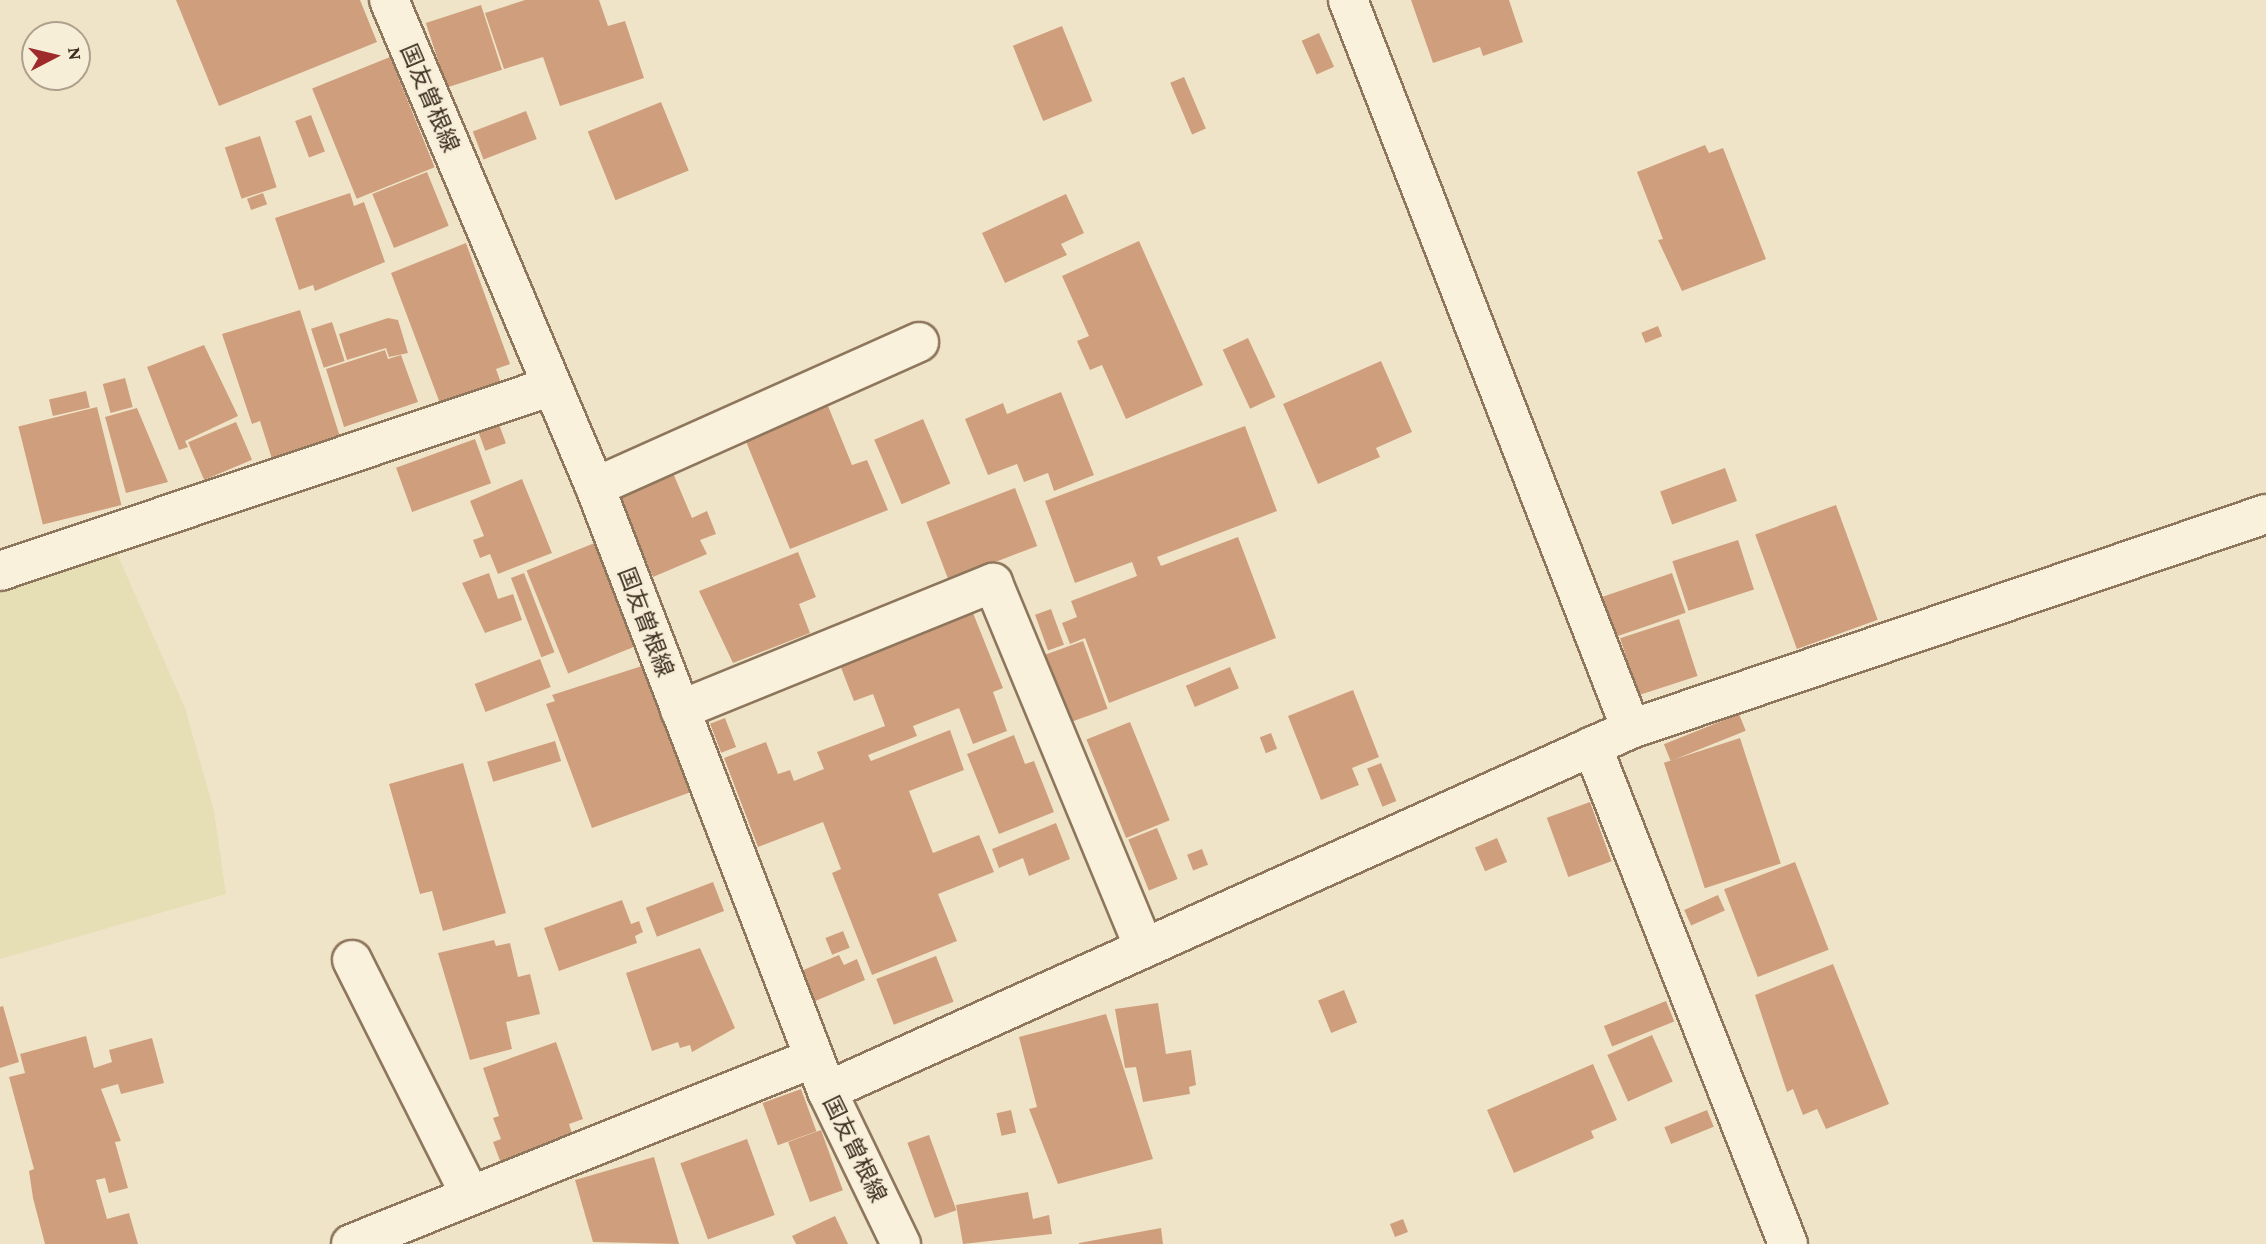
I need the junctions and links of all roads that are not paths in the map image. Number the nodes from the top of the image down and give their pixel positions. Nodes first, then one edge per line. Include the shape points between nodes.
1 (389, 0) edge
2 (1348, 0) edge
3 (919, 342) dead end
4 (552, 386) junction
5 (595, 488) junction
6 (2266, 514) edge
7 (0, 571) edge
8 (680, 710) junction
9 (1631, 729) junction
10 (1592, 746) junction
11 (1144, 948) junction
12 (352, 960) dead end
13 (821, 1074) junction
14 (470, 1195) junction
15 (351, 1244) edge
16 (901, 1244) edge
17 (1788, 1244) edge

1 - 4 street, 国友曽根線
2 - 9 street
3 - 5 street
4 - 5 street, 国友曽根線
4 - 7 street
5 - 8 street, 国友曽根線
6 - 9 street
8 - 11 street via 992,583
8 - 13 street, 国友曽根線
9 - 10 street
10 - 11 street
10 - 17 street
11 - 13 street
12 - 14 street
13 - 14 street
13 - 16 street, 国友曽根線
14 - 15 street

